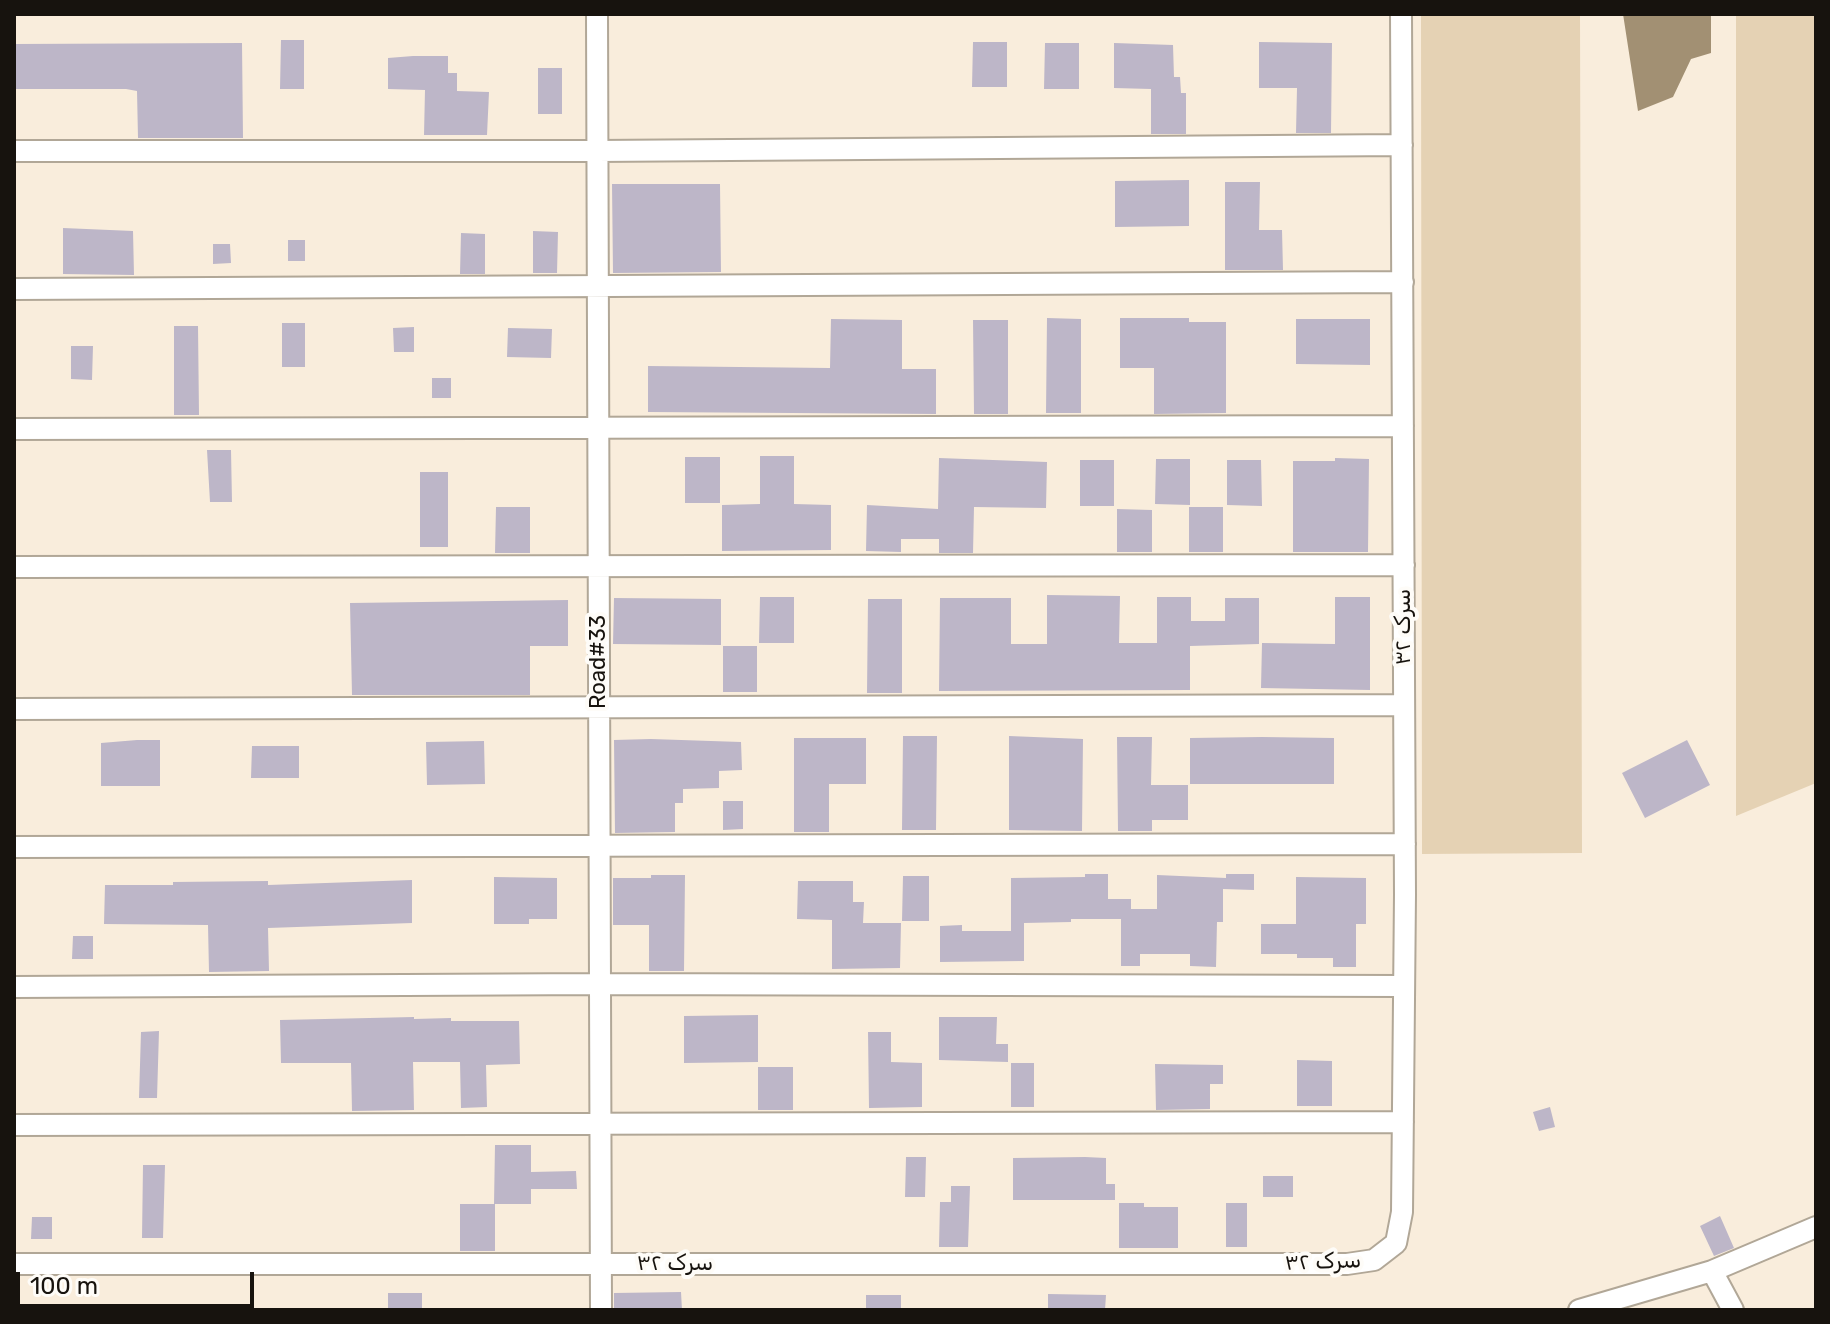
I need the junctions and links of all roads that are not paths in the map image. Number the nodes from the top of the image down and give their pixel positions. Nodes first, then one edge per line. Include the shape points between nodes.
1 (597, 14) edge
2 (1401, 14) edge
3 (1402, 145) junction
4 (14, 151) edge
5 (597, 151) junction
6 (1403, 282) junction
7 (597, 288) junction
8 (14, 289) edge
9 (1403, 426) junction
10 (598, 428) junction
11 (14, 429) edge
12 (1404, 565) junction
13 (14, 567) edge
14 (599, 567) junction
15 (1404, 705) junction
16 (14, 709) edge
17 (599, 709) junction
18 (1405, 844) junction
19 (600, 845) junction
20 (14, 847) edge
21 (600, 984) junction
22 (1404, 986) junction
23 (14, 987) edge
24 (1403, 1122) junction
25 (601, 1124) junction
26 (14, 1125) edge
27 (1816, 1227) edge
28 (14, 1264) edge
29 (601, 1264) junction
30 (1712, 1271) junction
31 (601, 1310) edge
32 (1579, 1310) edge
33 (1733, 1310) edge

1 - 5 street, Road#33
2 - 3 street, سرک ۳۲
3 - 5 street
3 - 6 street, سرک ۳۲
4 - 5 street
5 - 7 street, Road#33
6 - 7 street
6 - 9 street, سرک ۳۲
7 - 8 street
7 - 10 street, Road#33
9 - 10 street
9 - 12 street, سرک ۳۲
10 - 11 street
10 - 14 street, Road#33
12 - 14 street
12 - 15 street, سرک ۳۲
13 - 14 street
14 - 17 street, Road#33
15 - 17 street
15 - 18 street, سرک ۳۲
16 - 17 street
17 - 19 street, Road#33
18 - 19 street
18 - 22 street, سرک ۳۲
19 - 20 street
19 - 21 street, Road#33
21 - 22 street
21 - 23 street
21 - 25 street, Road#33
22 - 24 street, سرک ۳۲
24 - 25 street
24 - 29 street, سرک ۳۲ via 1402,1212 1396,1243 1374,1260
25 - 26 street
25 - 29 street, Road#33
27 - 30 street
28 - 29 street, سرک ۳۲
29 - 31 street, Road#33
30 - 32 street
30 - 33 street

